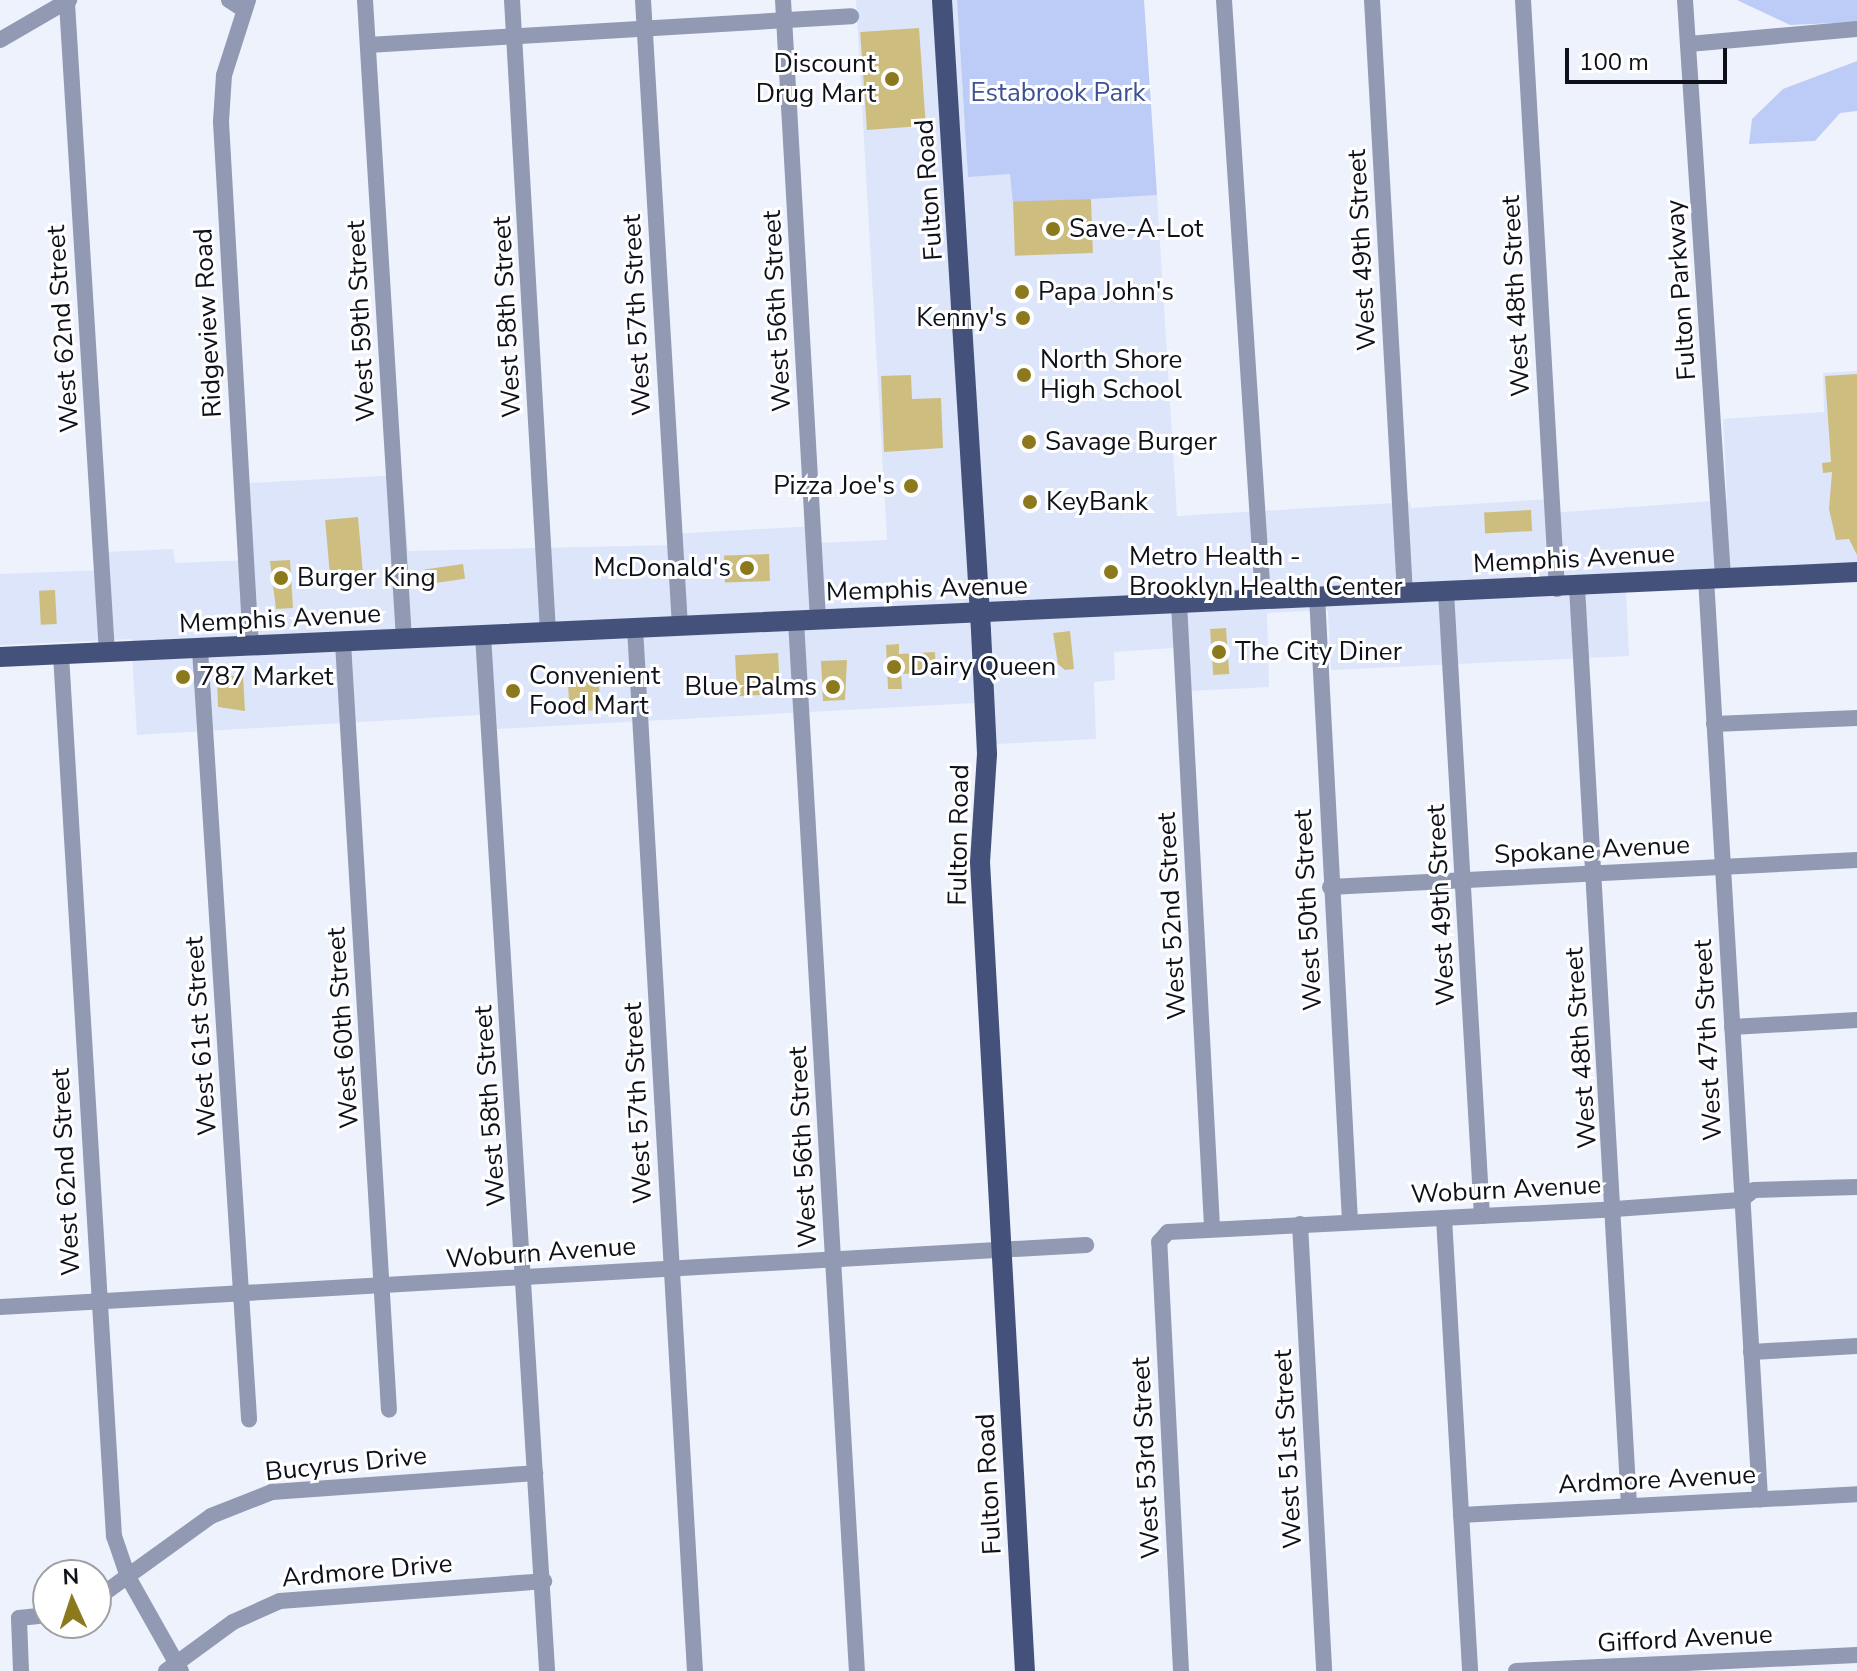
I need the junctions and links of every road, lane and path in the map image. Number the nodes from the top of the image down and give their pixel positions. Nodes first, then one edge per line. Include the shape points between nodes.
1 (365, 0) edge
2 (512, 0) edge
3 (643, 0) edge
4 (783, 0) edge
5 (942, 0) edge
6 (1224, 0) edge
7 (1372, 0) edge
8 (1523, 0) edge
9 (1685, 0) edge
10 (68, 1) edge
11 (240, 3) edge
12 (851, 16) dead end
13 (784, 21) junction
14 (645, 29) junction
15 (1857, 29) edge
16 (514, 37) junction
17 (0, 40) edge
18 (1689, 44) junction
19 (368, 45) junction
20 (1857, 572) edge
21 (1714, 578) junction
22 (1567, 588) junction
23 (1446, 592) junction
24 (1405, 594) junction
25 (1317, 596) junction
26 (1263, 599) junction
27 (1179, 603) junction
28 (980, 613) junction
29 (818, 620) junction
30 (796, 621) junction
31 (680, 626) junction
32 (635, 628) junction
33 (548, 632) junction
34 (483, 635) junction
35 (404, 639) junction
36 (343, 643) junction
37 (251, 647) junction
38 (200, 650) junction
39 (107, 654) junction
40 (61, 655) junction
41 (0, 657) edge
42 (1857, 718) edge
43 (1714, 724) junction
44 (1857, 860) edge
45 (1721, 867) junction
46 (1594, 874) junction
47 (1464, 880) junction
48 (1330, 887) junction
49 (1857, 1020) edge
50 (1732, 1027) junction
51 (1857, 1187) edge
52 (1741, 1200) junction
53 (1615, 1209) junction
54 (1482, 1216) junction
55 (1444, 1218) junction
56 (1350, 1221) junction
57 (1300, 1224) junction
58 (1212, 1227) junction
59 (1159, 1242) joint
60 (1086, 1245) dead end
61 (1002, 1249) junction
62 (834, 1258) junction
63 (671, 1268) junction
64 (525, 1278) junction
65 (383, 1288) junction
66 (241, 1296) junction
67 (98, 1303) junction
68 (0, 1307) edge
69 (1857, 1346) edge
70 (1751, 1352) junction
71 (389, 1410) dead end
72 (249, 1419) dead end
73 (535, 1473) junction
74 (1857, 1494) edge
75 (1760, 1499) junction
76 (1629, 1506) junction
77 (1461, 1515) junction
78 (128, 1577) junction
79 (544, 1581) junction
80 (112, 1588) edge
81 (32, 1617) edge
82 (1857, 1655) edge
83 (175, 1669) edge
84 (21, 1670) edge
85 (547, 1671) edge
86 (695, 1671) edge
87 (857, 1671) edge
88 (1025, 1671) edge
89 (1181, 1671) edge
90 (1324, 1671) edge
91 (1470, 1671) edge
92 (1516, 1671) edge

1 - 19 street, West 59th Street
2 - 16 street, West 58th Street
3 - 14 street, West 57th Street
4 - 13 street, West 56th Street
5 - 28 main road, Fulton Road
6 - 26 street
7 - 24 street, West 49th Street
8 - 22 street, West 48th Street
9 - 18 street, Fulton Parkway
10 - 17 street
10 - 39 street, West 62nd Street
11 - 37 street, Ridgeview Road via 224,75 221,122
12 - 13 street
13 - 14 street
13 - 29 street, West 56th Street
14 - 16 street
14 - 31 street, West 57th Street
15 - 18 street
16 - 19 street
16 - 33 street, West 58th Street
18 - 21 street, Fulton Parkway
19 - 35 street, West 59th Street
20 - 21 main road, Memphis Avenue
21 - 22 main road, Memphis Avenue
21 - 43 street, West 47th Street
22 - 23 main road, Memphis Avenue
22 - 46 street, West 48th Street
23 - 24 main road, Memphis Avenue
23 - 47 street, West 49th Street
24 - 25 main road, Memphis Avenue
25 - 26 main road, Memphis Avenue
25 - 48 street, West 50th Street
26 - 27 main road, Memphis Avenue
27 - 28 main road, Memphis Avenue
27 - 58 street, West 52nd Street
28 - 29 main road, Memphis Avenue
28 - 61 main road, Fulton Road via 987,754 980,862
29 - 30 main road, Memphis Avenue
30 - 31 main road, Memphis Avenue
30 - 62 street, West 56th Street
31 - 32 main road, Memphis Avenue
32 - 33 main road, Memphis Avenue
32 - 63 street, West 57th Street
33 - 34 main road, Memphis Avenue
34 - 35 main road, Memphis Avenue
34 - 64 street, West 58th Street
35 - 36 main road, Memphis Avenue
36 - 37 main road, Memphis Avenue
36 - 65 street, West 60th Street
37 - 38 main road, Memphis Avenue
38 - 39 main road, Memphis Avenue
38 - 66 street, West 61st Street
39 - 40 main road, Memphis Avenue
40 - 41 main road, Memphis Avenue
40 - 67 street, West 62nd Street
42 - 43 street
43 - 45 street, West 47th Street
44 - 45 street, Spokane Avenue
45 - 46 street, Spokane Avenue
45 - 50 street, West 47th Street
46 - 47 street, Spokane Avenue
46 - 53 street, West 48th Street
47 - 48 street, Spokane Avenue
47 - 54 street, West 49th Street
48 - 56 street, West 50th Street
49 - 50 street
50 - 52 street, West 47th Street
51 - 52 street, Woburn Avenue via 1754,1190
52 - 53 street, Woburn Avenue
52 - 70 street, West 47th Street
53 - 54 street, Woburn Avenue
53 - 76 street, West 48th Street
54 - 55 street, Woburn Avenue
55 - 56 street, Woburn Avenue
55 - 77 street
56 - 57 street, Woburn Avenue
57 - 58 street, Woburn Avenue
57 - 90 street, West 51st Street
58 - 59 street, Woburn Avenue via 1168,1232
59 - 89 street, West 53rd Street
60 - 61 street, Woburn Avenue
61 - 62 street, Woburn Avenue
61 - 88 main road, Fulton Road
62 - 63 street, Woburn Avenue
62 - 87 street, West 56th Street
63 - 64 street, Woburn Avenue
63 - 86 street, West 57th Street
64 - 65 street, Woburn Avenue
64 - 73 street, West 58th Street
65 - 66 street, Woburn Avenue
65 - 71 street, West 60th Street
66 - 67 street, Woburn Avenue
66 - 72 street, West 61st Street
67 - 68 street, Woburn Avenue
67 - 78 street, West 62nd Street via 114,1536
69 - 70 street
70 - 75 street, West 47th Street
73 - 78 street, Bucyrus Drive via 272,1492 211,1516
73 - 79 street, West 58th Street
74 - 75 street, Ardmore Avenue
75 - 76 street, Ardmore Avenue
76 - 77 street, Ardmore Avenue
77 - 91 street
78 - 80 street, Bucyrus Drive
78 - 83 street, West 62nd Street
79 - 83 street, Ardmore Drive via 280,1601 233,1622
79 - 85 street, West 58th Street
81 - 84 street via 19,1618
82 - 92 street, Gifford Avenue

